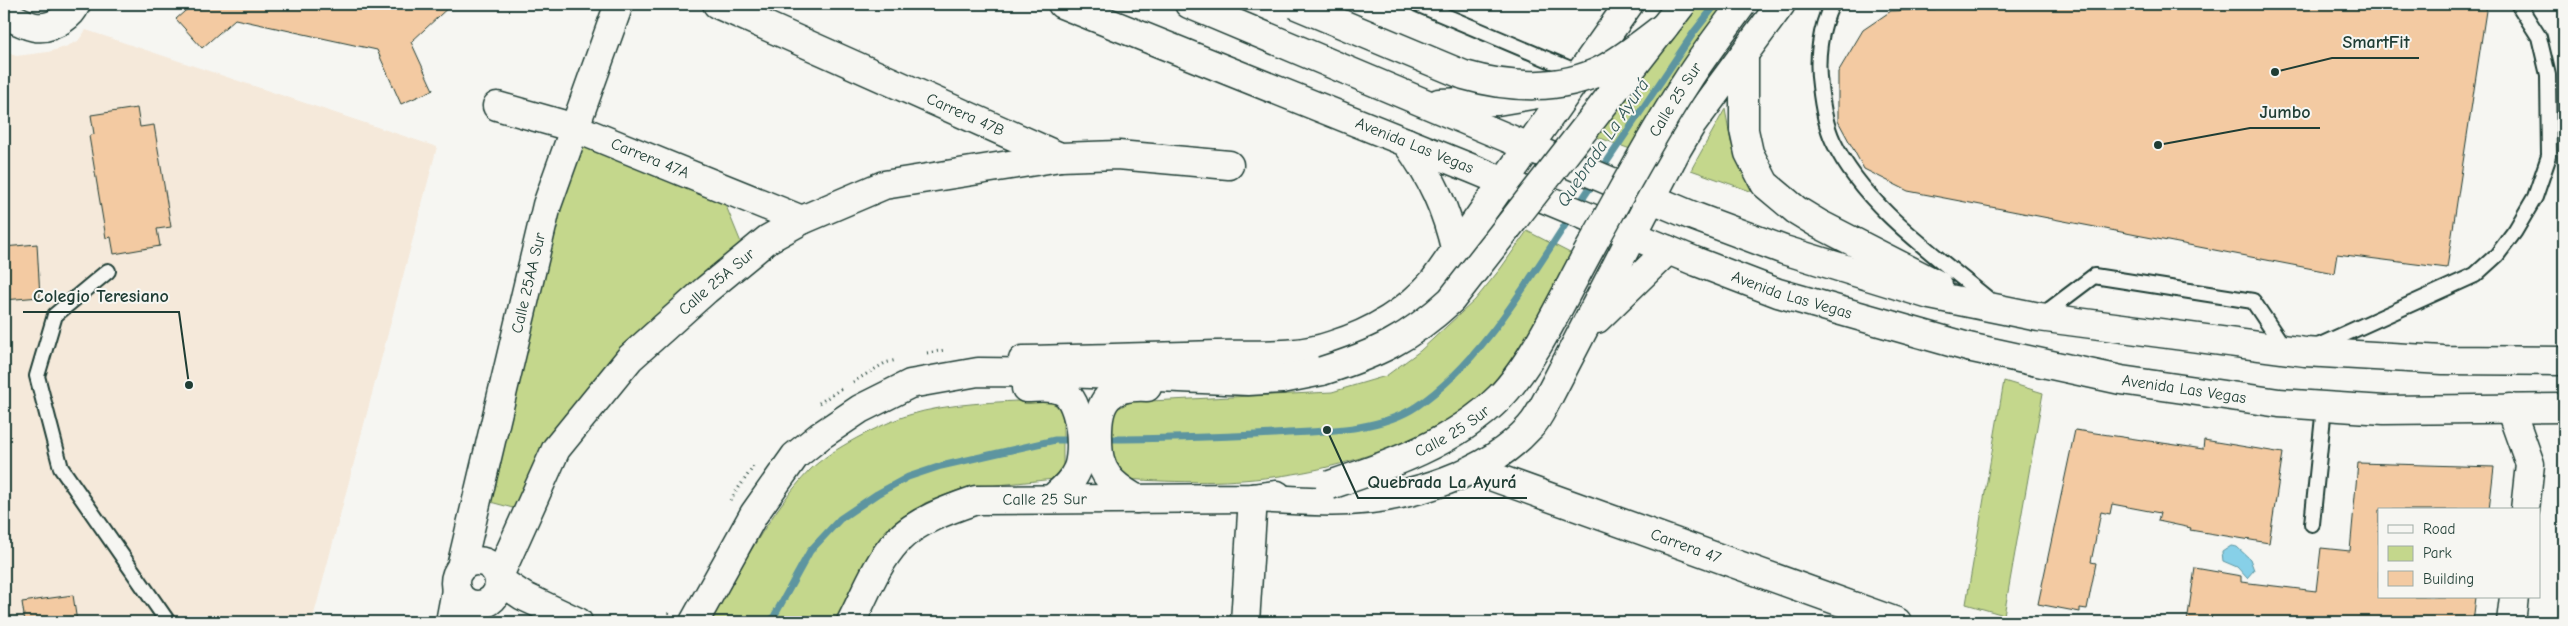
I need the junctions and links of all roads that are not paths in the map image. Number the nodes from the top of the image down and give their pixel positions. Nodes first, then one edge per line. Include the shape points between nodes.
1 (76, 4) edge
2 (619, 4) edge
3 (717, 4) edge
4 (1062, 4) edge
5 (1189, 4) edge
6 (1294, 4) edge
7 (1417, 4) edge
8 (1629, 4) edge
9 (1682, 4) edge
10 (1742, 4) edge
11 (1781, 4) edge
12 (1832, 4) edge
13 (2518, 4) edge
14 (4, 13) edge
15 (1664, 27) junction
16 (1744, 56) junction
17 (1575, 80) junction
18 (1428, 102) junction
19 (497, 106) dead end
20 (575, 128) junction
21 (1406, 142) junction
22 (1528, 145) junction
23 (1060, 157) junction
24 (1230, 165) dead end
25 (1504, 182) junction
26 (1651, 198) junction
27 (802, 220) junction
28 (1632, 235) junction
29 (1668, 250) junction
30 (1456, 252) junction
31 (108, 271) dead end
32 (1990, 308) junction
33 (2039, 317) junction
34 (1579, 336) junction
35 (2295, 350) junction
36 (2564, 361) edge
37 (1322, 371) junction
38 (910, 384) junction
39 (2324, 407) junction
40 (2510, 408) junction
41 (2564, 408) edge
42 (1088, 422) junction
43 (1089, 455) junction
44 (795, 456) junction
45 (1474, 470) junction
46 (1253, 498) junction
47 (1052, 499) junction
48 (1136, 499) junction
49 (2525, 508) edge
50 (2312, 524) dead end
51 (459, 579) junction
52 (490, 596) edge
53 (2514, 598) edge
54 (168, 622) edge
55 (450, 622) edge
56 (538, 622) edge
57 (578, 622) edge
58 (694, 622) edge
59 (851, 622) edge
60 (1245, 622) edge
61 (1894, 622) edge
62 (2511, 622) edge

1 - 14 main road via 73,11 52,27 27,26
2 - 20 main road, Calle 25AA Sur
3 - 23 main road, Carrera 47B
4 - 21 main road, Avenida Las Vegas
5 - 18 main road
6 - 15 main road, bridge via 1464,75 1490,83 1519,86 1591,75 1620,60
7 - 17 lane
8 - 17 main road
9 - 15 main road, bridge
10 - 46 main road, Calle 25 Sur, bridge via 1652,138 1527,362 1500,397 1466,426 1384,467 1330,484
11 - 16 main road
12 - 32 lane via 1821,39 1818,70 1822,104 1832,139 1858,180 1903,228
13 - 35 lane via 2539,37 2548,75 2549,156 2534,196 2515,231 2497,255 2475,275
15 - 37 main road, bridge via 1451,300 1389,346
16 - 26 main road via 1690,127
16 - 32 main road via 1744,130 1749,153 1766,184 1796,210 1819,224
17 - 18 main road via 1497,101
17 - 22 main road
18 - 22 main road
19 - 20 main road, Carrera 47A
20 - 27 main road, Carrera 47A
20 - 51 main road, Calle 25AA Sur via 547,205
21 - 25 main road, Avenida Las Vegas
21 - 30 main road via 1442,201
22 - 25 main road
22 - 26 main road
23 - 24 main road, Carrera 47B via 1118,156
23 - 27 main road, Calle 25A Sur via 884,185
25 - 28 main road, Avenida Las Vegas
25 - 30 main road
26 - 28 main road
26 - 32 main road via 1802,256 1880,281
27 - 52 main road, Calle 25A Sur via 768,239 630,358 556,449
28 - 29 main road, Avenida Las Vegas
28 - 34 main road
29 - 34 main road
29 - 39 main road, Avenida Las Vegas via 1778,293 1968,347 2121,380
30 - 38 main road via 1419,299 1402,312 1332,346 1285,354 988,362 947,369
31 - 54 lane via 55,315 37,376 60,468
32 - 33 main road
33 - 35 main road
33 - 35 lane via 2094,276 2253,301
34 - 45 main road via 1532,426
35 - 36 main road via 2442,360
37 - 38 main road via 1282,379 1248,381 1067,372 978,372
37 - 42 main road via 1224,389 1128,386 1106,399
38 - 44 main road via 860,409
39 - 40 main road, Avenida Las Vegas via 2384,410
39 - 50 lane
40 - 41 main road, Avenida Las Vegas
40 - 49 main road via 2530,464
42 - 43 main road
42 - 44 main road via 1077,412 1066,393 1053,388 948,394 915,400 867,418
43 - 47 main road
43 - 48 main road via 1109,479
44 - 58 main road via 754,514
45 - 46 main road via 1385,497 1348,501
45 - 61 main road, Carrera 47
46 - 48 main road, Calle 25 Sur
46 - 60 main road
47 - 48 main road, Calle 25 Sur
47 - 59 main road, Calle 25 Sur via 976,500 914,528 898,540 884,558
51 - 52 main road via 460,597 472,604
51 - 52 main road via 472,561 485,562
51 - 55 main road
52 - 56 main road
52 - 57 main road via 523,596
53 - 62 main road

